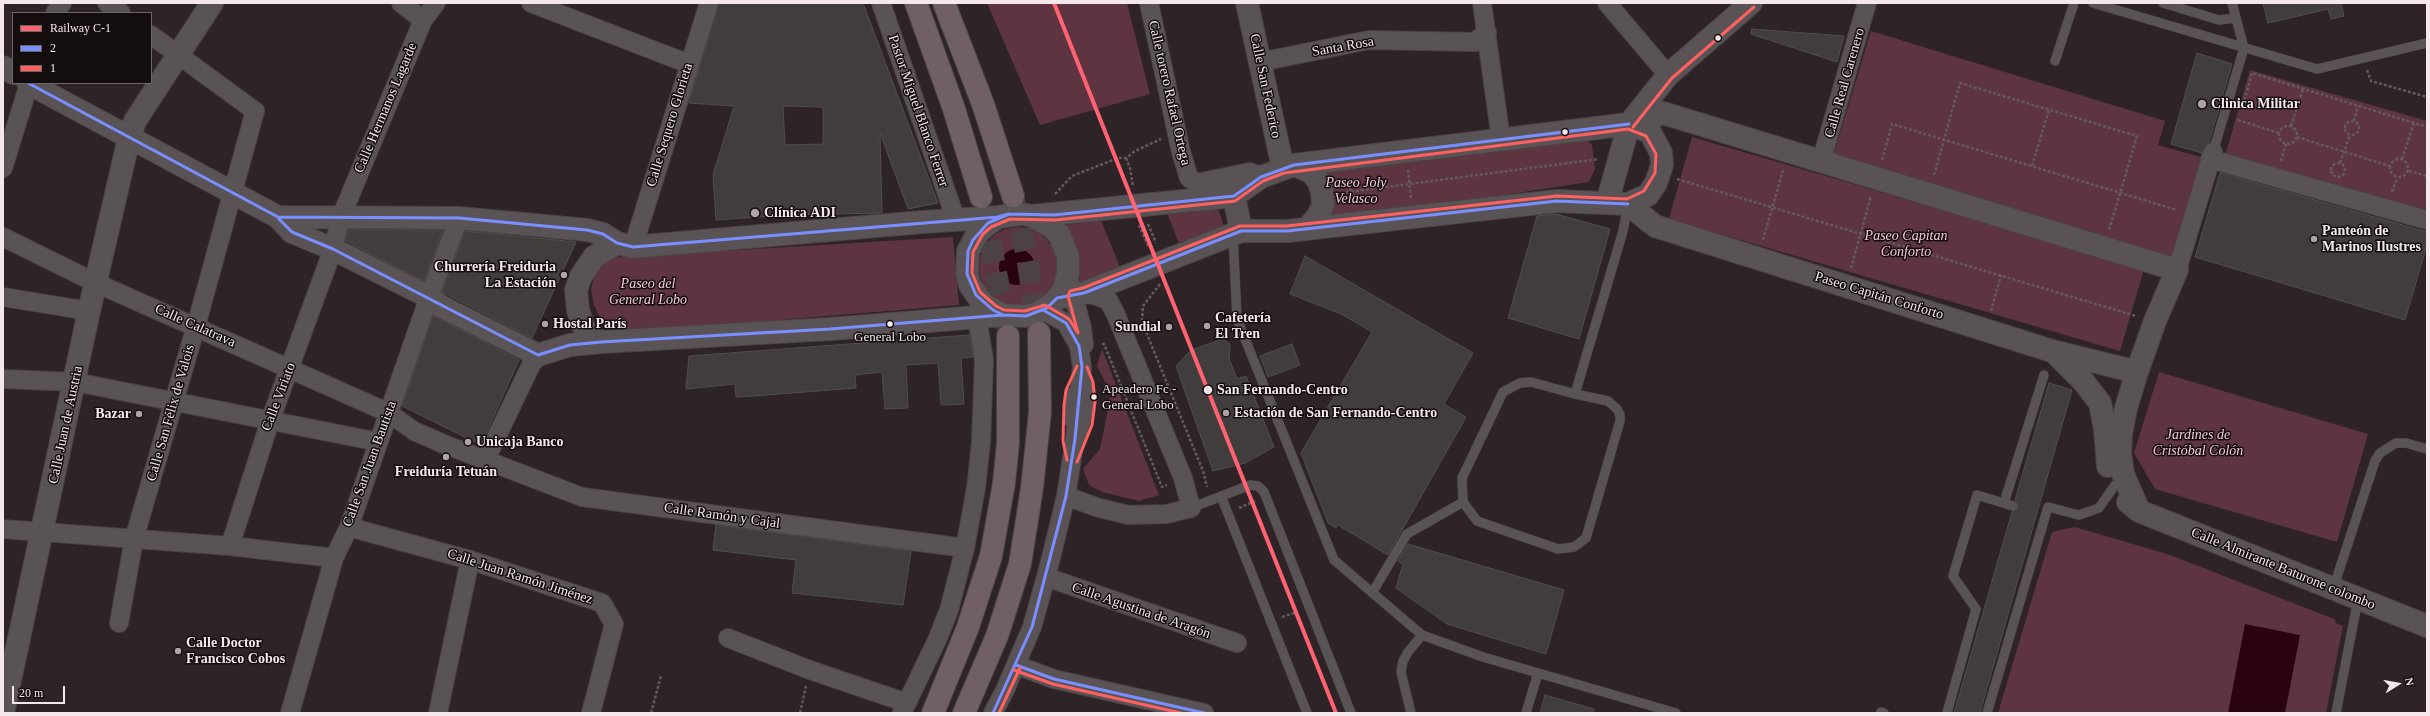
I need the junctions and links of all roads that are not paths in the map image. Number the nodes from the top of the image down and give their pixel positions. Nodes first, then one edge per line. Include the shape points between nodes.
1 (62, 3) edge
2 (107, 3) edge
3 (212, 3) edge
4 (401, 3) edge
5 (436, 3) edge
6 (531, 3) edge
7 (709, 3) edge
8 (881, 3) edge
9 (916, 3) edge
10 (944, 3) edge
11 (1149, 3) edge
12 (1247, 3) edge
13 (1482, 3) edge
14 (1607, 3) edge
15 (1867, 3) edge
16 (2074, 3) edge
17 (2093, 3) edge
18 (2163, 3) edge
19 (2232, 3) edge
20 (1745, 5) edge
21 (56, 12) edge
22 (120, 12) edge
23 (2236, 18) junction
24 (423, 20) junction
25 (152, 36) edge
26 (1481, 37) junction
27 (2427, 42) edge
28 (2244, 48) junction
29 (178, 54) junction
30 (2056, 61) dead end
31 (1260, 62) junction
32 (689, 64) junction
33 (1668, 75) junction
34 (15, 84) edge
35 (32, 84) edge
36 (1629, 124) junction
37 (129, 138) junction
38 (1501, 140) junction
39 (2211, 156) junction
40 (1821, 162) junction
41 (1289, 167) junction
42 (3, 168) edge
43 (1261, 177) junction
44 (231, 194) junction
45 (1013, 196) tunnel mouth
46 (1234, 196) junction
47 (982, 197) tunnel mouth
48 (1618, 204) junction
49 (1032, 216) junction
50 (278, 217) junction
51 (341, 217) junction
52 (998, 217) junction
53 (459, 218) junction
54 (956, 220) junction
55 (2427, 220) edge
56 (1307, 229) junction
57 (1237, 232) junction
58 (3, 237) edge
59 (625, 245) junction
60 (333, 249) junction
61 (2177, 270) junction
62 (96, 283) junction
63 (3, 297) edge
64 (429, 297) junction
65 (1064, 299) junction
66 (89, 311) junction
67 (1003, 315) junction
68 (977, 318) junction
69 (196, 326) junction
70 (1039, 333) tunnel mouth
71 (1008, 336) tunnel mouth
72 (601, 342) junction
73 (2052, 351) junction
74 (538, 355) junction
75 (1082, 363) junction
76 (290, 368) junction
77 (2137, 372) junction
78 (2044, 375) dead end
79 (3, 379) edge
80 (75, 382) junction
81 (1576, 394) junction
82 (174, 401) junction
83 (389, 413) junction
84 (270, 421) junction
85 (379, 442) junction
86 (2427, 449) edge
87 (486, 459) junction
88 (2115, 485) junction
89 (1066, 496) junction
90 (1221, 496) junction
91 (1463, 502) junction
92 (2004, 503) junction
93 (2013, 506) dead end
94 (1191, 508) junction
95 (2139, 511) junction
96 (349, 527) junction
97 (3, 529) edge
98 (43, 532) junction
99 (134, 539) junction
100 (230, 546) junction
101 (965, 548) junction
102 (334, 558) junction
103 (470, 560) junction
104 (1046, 577) junction
105 (2334, 589) junction
106 (1372, 592) junction
107 (2358, 599) junction
108 (119, 623) dead end
109 (2427, 626) edge
110 (1422, 636) junction
111 (728, 638) dead end
112 (1237, 643) dead end
113 (1016, 665) junction
114 (1538, 673) junction
115 (905, 708) edge
116 (3, 713) edge
117 (290, 713) edge
118 (438, 713) edge
119 (591, 713) edge
120 (933, 713) edge
121 (964, 713) edge
122 (993, 713) edge
123 (1204, 713) edge
124 (1307, 713) edge
125 (1351, 713) edge
126 (1411, 713) edge
127 (1526, 713) edge
128 (1676, 713) edge
129 (1947, 713) edge
130 (1987, 713) edge
131 (2336, 713) edge

1 - 21 street
2 - 22 street
3 - 29 street, Calle Juan de Austria
4 - 24 street
5 - 24 street, Calle Hermanos Lagarde
6 - 32 street
7 - 32 street, Calle Sequero Glorieta
8 - 54 street, Pastor Miguel Blanco Ferrer
9 - 47 highway
10 - 45 highway via 983,104
11 - 43 street, Calle torero Rafael Ortega via 1186,172 1192,181 1203,182 1250,172
12 - 31 street, Calle San Federico
13 - 26 street
14 - 33 street
15 - 40 street, Calle Real Carenero
16 - 30 lane
17 - 28 lane
18 - 23 lane via 2219,20
19 - 23 lane
20 - 33 street
23 - 28 lane
24 - 51 street, Calle Hermanos Lagarde
25 - 29 street
26 - 31 street, Santa Rosa via 1369,40
26 - 38 street
27 - 28 lane via 2317,69
28 - 39 lane
29 - 37 street, Calle Juan de Austria via 134,122
29 - 44 street, Calle San Félix de Valois via 255,111
31 - 41 street, Calle San Federico
32 - 59 street, Calle Sequero Glorieta
33 - 36 street
34 - 42 street
35 - 37 street
36 - 38 street
36 - 40 street via 1663,113
36 - 48 street via 1619,161
36 - 48 street via 1650,132 1661,153 1660,174 1648,195
37 - 44 street
37 - 62 street, Calle Juan de Austria
38 - 41 street
39 - 55 street
39 - 61 street
40 - 61 street
41 - 43 street
41 - 56 street via 1311,172 1318,180 1322,192 1323,205
43 - 46 street
44 - 50 street
44 - 69 street, Calle San Félix de Valois
46 - 49 street
46 - 57 street
48 - 56 street via 1557,201
48 - 73 street, Paseo Capitán Conforto via 1655,226
48 - 81 lane via 1623,231
49 - 52 street via 1009,214
49 - 65 street via 1052,227 1060,236 1068,257
50 - 51 street
50 - 60 street via 292,232
51 - 53 street
51 - 60 street, Calle Hermanos Lagarde
52 - 54 street
52 - 67 street via 979,231 973,240 968,251 967,274 970,285 983,304
53 - 59 street via 587,230 603,234
53 - 64 street, Calle San Juan Bautista
54 - 59 street
56 - 57 street
57 - 65 street
57 - 106 lane via 1237,319 1241,333 1334,560
58 - 62 street, Calle Calatrava
59 - 72 street via 594,257 581,276 576,290 583,326 588,335
60 - 64 street
60 - 76 street, Calle Viriato
61 - 77 street
62 - 66 street, Calle Juan de Austria
62 - 69 street, Calle Calatrava
63 - 66 street
64 - 74 street via 440,306
64 - 83 street, Calle San Juan Bautista
65 - 67 street via 1026,316
65 - 75 street via 1082,328
65 - 75 street via 1056,316 1071,329
65 - 94 street via 1109,301 1183,478
66 - 80 street, Calle Juan de Austria
67 - 68 street
68 - 72 street
68 - 101 street via 984,360 981,442
69 - 76 street, Calle Calatrava
69 - 82 street, Calle San Félix de Valois
70 - 121 highway via 1038,432 1020,564 997,636
71 - 120 highway via 1008,443 991,556 968,627
72 - 74 street via 570,345
73 - 77 street, Paseo Capitán Conforto
73 - 88 street, Calle Almirante Baturone colombo via 2083,381 2100,403 2106,429 2109,472
74 - 87 street
75 - 89 street
76 - 83 street, Calle Calatrava
76 - 84 street, Calle Viriato
77 - 95 street via 2126,408 2120,453 2123,474
78 - 92 lane
79 - 80 street
80 - 82 street
80 - 98 street, Calle Juan de Austria
81 - 91 lane via 1531,382 1520,382 1503,392 1462,478
81 - 91 lane via 1613,404 1618,409 1620,421 1589,531 1580,544 1566,550 1558,549 1477,521
82 - 84 street
82 - 99 street, Calle San Félix de Valois
83 - 85 street, Calle San Juan Bautista
83 - 87 street, Calle Ramón y Cajal via 414,431 446,446
84 - 85 street
84 - 100 street, Calle Viriato
85 - 96 street, Calle San Juan Bautista
86 - 105 lane via 2396,443 2380,453 2375,461
87 - 101 street, Calle Ramón y Cajal via 582,497
88 - 95 street, Calle Almirante Baturone colombo via 2123,497
88 - 130 lane via 2098,508 2079,515 2048,507 2041,514
89 - 94 street via 1096,508 1128,516 1167,514
89 - 104 street
90 - 94 lane
90 - 124 lane
90 - 125 lane via 1254,485 1262,489 1267,497
91 - 106 lane via 1407,534
92 - 93 lane
92 - 129 lane via 1977,495 1953,576 1976,609
95 - 105 street, Calle Almirante Baturone colombo
96 - 102 street, Calle San Juan Bautista
96 - 103 street, Calle Juan Ramón Jiménez
97 - 98 street
98 - 99 street
98 - 116 street, Calle Juan de Austria
99 - 100 street
99 - 108 street, Calle San Félix de Valois
100 - 102 street
101 - 115 street via 949,610
102 - 117 street, Calle San Juan Bautista
103 - 118 street
103 - 119 street, Calle Juan Ramón Jiménez via 602,603 614,624
104 - 112 street, Calle Agustina de Aragón
104 - 113 street via 1032,627
105 - 107 street, Calle Almirante Baturone colombo
106 - 110 lane
107 - 109 street, Calle Almirante Baturone colombo
107 - 131 lane
110 - 114 lane
110 - 126 lane via 1408,652 1401,672
111 - 115 street
113 - 122 street
113 - 123 street via 1054,678
114 - 127 lane
114 - 128 lane

